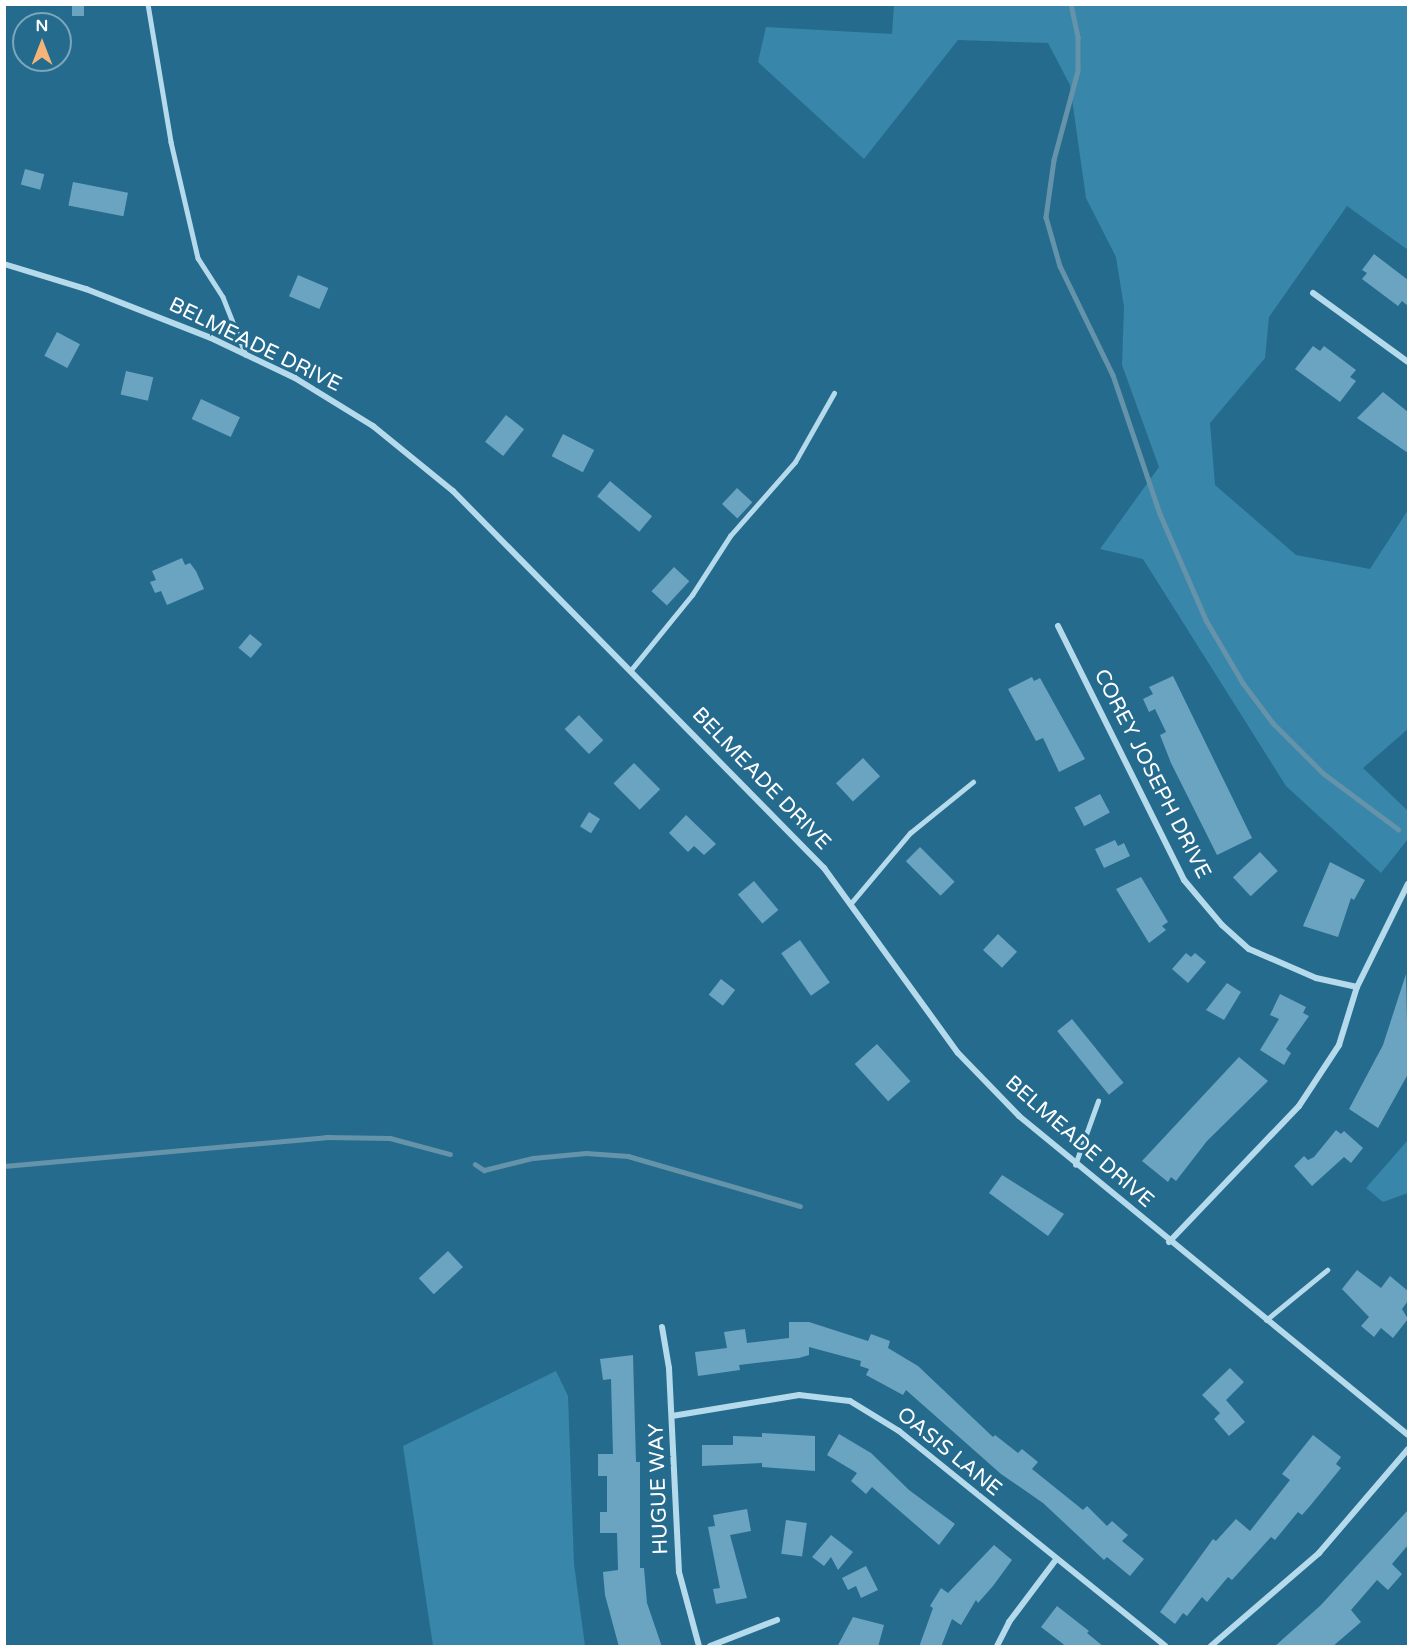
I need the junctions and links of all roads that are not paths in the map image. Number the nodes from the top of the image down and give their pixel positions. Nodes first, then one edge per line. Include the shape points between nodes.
1 (148, 4) edge
2 (4, 264) edge
3 (1313, 293) dead end
4 (246, 355) junction
5 (1408, 362) edge
6 (834, 393) dead end
7 (1058, 626) dead end
8 (631, 670) junction
9 (973, 782) dead end
10 (1408, 884) edge
11 (852, 902) junction
12 (1357, 987) junction
13 (1098, 1101) dead end
14 (1075, 1165) junction
15 (1169, 1242) junction
16 (1327, 1269) dead end
17 (1266, 1320) junction
18 (662, 1328) dead end
19 (672, 1416) junction
20 (1408, 1435) edge
21 (1408, 1449) edge
22 (1055, 1561) junction
23 (777, 1620) dead end
24 (699, 1647) edge
25 (710, 1647) edge
26 (997, 1647) edge
27 (1165, 1647) edge
28 (1211, 1647) edge

1 - 4 lane via 171,142 198,258 223,297
2 - 4 street, BELMEADE DRIVE via 86,288
3 - 5 street
4 - 8 street, BELMEADE DRIVE via 325,395 374,426 453,490
6 - 8 lane via 795,462 730,536 692,595
7 - 12 street, COREY JOSEPH DRIVE via 1184,880 1222,925 1249,949 1316,978
8 - 11 street, BELMEADE DRIVE via 783,823
9 - 11 lane via 910,833
10 - 12 street
11 - 14 street, BELMEADE DRIVE via 958,1053 1019,1116
12 - 15 street via 1339,1045 1299,1106
13 - 14 lane
14 - 15 street, BELMEADE DRIVE
15 - 17 street, BELMEADE DRIVE
16 - 17 lane
17 - 20 street, BELMEADE DRIVE
18 - 19 street, HUGUE WAY
19 - 22 street, OASIS LANE via 799,1395 850,1401 899,1431
19 - 24 street, HUGUE WAY via 679,1572
21 - 28 street via 1319,1553
22 - 26 street via 1009,1622
22 - 27 street, OASIS LANE
23 - 25 street

